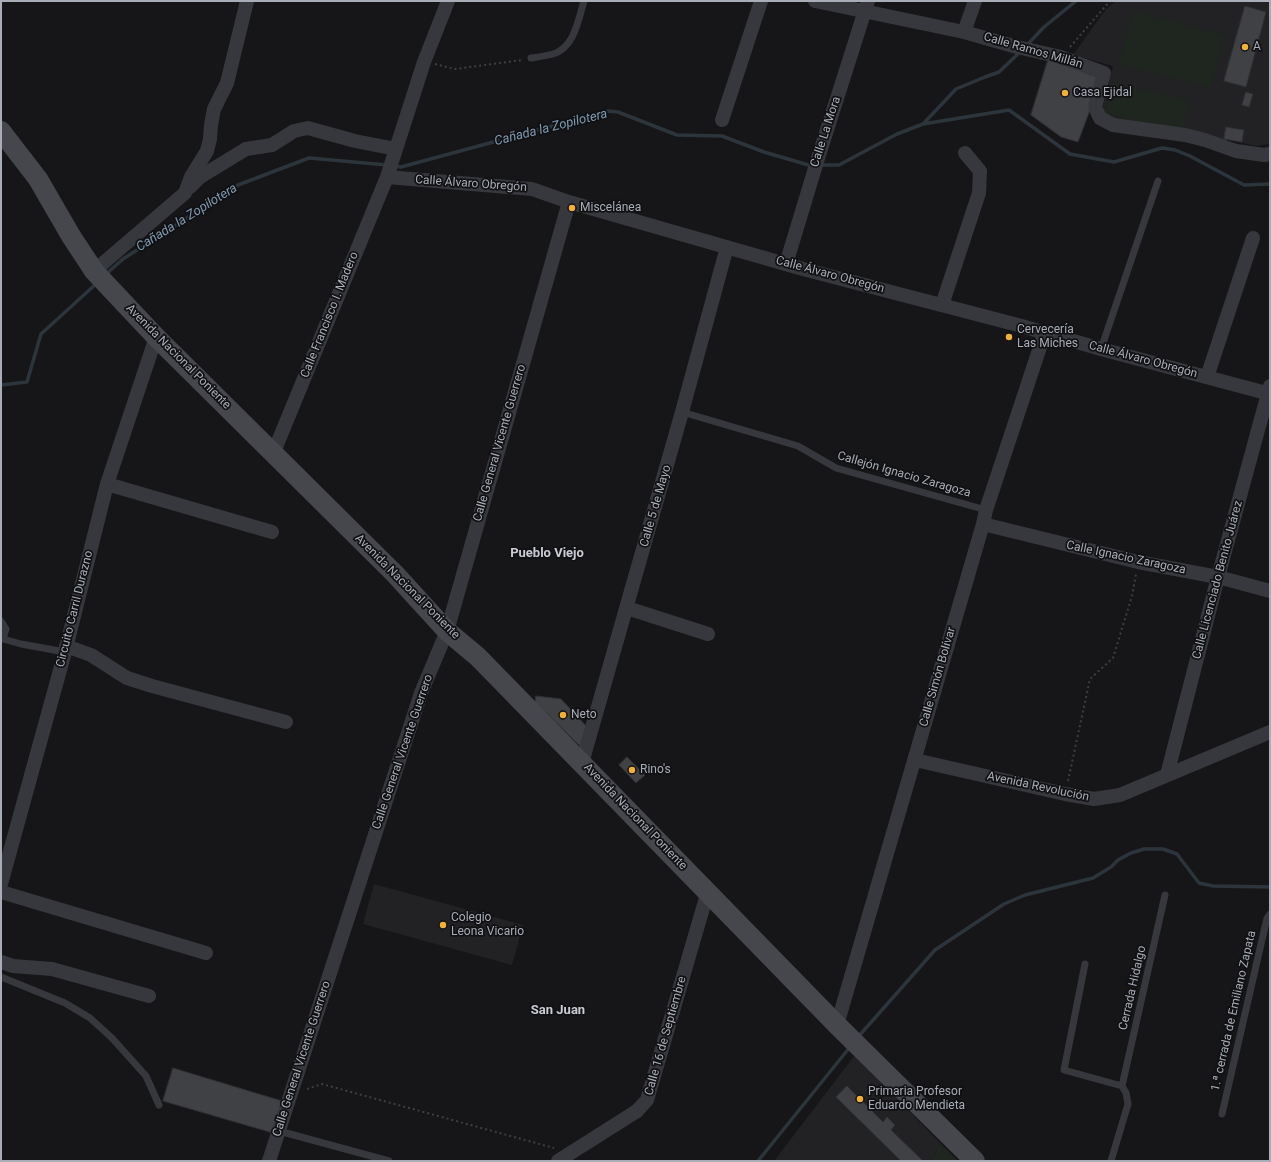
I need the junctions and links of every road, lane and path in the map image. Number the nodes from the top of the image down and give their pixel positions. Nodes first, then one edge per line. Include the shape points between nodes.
1 (247, 1) edge
2 (448, 1) edge
3 (584, 1) edge
4 (761, 1) edge
5 (815, 1) edge
6 (975, 1) edge
7 (1110, 1) edge
8 (867, 6) edge
9 (964, 32) junction
10 (1061, 57) junction
11 (531, 58) joint
12 (424, 62) junction
13 (722, 120) dead end
14 (1, 131) edge
15 (396, 149) junction
16 (965, 153) dead end
17 (1270, 154) edge
18 (387, 177) junction
19 (1158, 181) dead end
20 (185, 193) junction
21 (569, 202) junction
22 (1253, 238) dead end
23 (727, 247) junction
24 (786, 264) junction
25 (94, 271) junction
26 (942, 305) junction
27 (1045, 332) junction
28 (156, 336) junction
29 (1101, 349) junction
30 (1207, 377) junction
31 (1269, 391) edge
32 (682, 412) junction
33 (273, 454) junction
34 (107, 484) junction
35 (986, 510) junction
36 (983, 524) junction
37 (272, 532) dead end
38 (1138, 562) junction
39 (1218, 577) junction
40 (1270, 591) edge
41 (627, 608) junction
42 (1, 621) edge
43 (447, 631) junction
44 (708, 634) dead end
45 (2, 640) edge
46 (66, 649) junction
47 (286, 722) dead end
48 (1270, 732) edge
49 (915, 760) junction
50 (582, 763) junction
51 (1168, 775) junction
52 (1065, 794) junction
53 (1, 884) edge
54 (708, 891) junction
55 (1, 892) edge
56 (1165, 895) dead end
57 (1270, 914) edge
58 (206, 953) dead end
59 (1, 962) edge
60 (1085, 964) dead end
61 (1, 977) edge
62 (149, 996) dead end
63 (837, 1024) junction
64 (294, 1085) junction
65 (1122, 1086) junction
66 (159, 1105) dead end
67 (1222, 1114) dead end
68 (279, 1131) junction
69 (572, 1152) junction
70 (269, 1161) edge
71 (389, 1161) edge
72 (558, 1161) edge
73 (975, 1161) edge
74 (1111, 1161) edge

1 - 20 street via 227,83 214,109 207,151 191,177
2 - 12 street
3 - 11 lane via 573,37 562,50
4 - 13 street
5 - 8 street, Calle Ramos Millán
6 - 9 street
7 - 10 path
8 - 9 street, Calle Ramos Millán
8 - 24 street, Calle La Mora
9 - 10 street, Calle Ramos Millán
10 - 17 street, Calle Ramos Millán via 1104,73 1095,107 1100,118 1113,125 1185,135 1236,151
11 - 12 path via 455,69
12 - 15 street
14 - 25 street, Avenida Nacional Poniente via 38,179
15 - 18 street, Calle Francisco I. Madero
15 - 20 street via 308,128 294,131 272,145 246,149 200,177
16 - 26 street via 980,171 980,193
18 - 21 street, Calle Álvaro Obregón via 532,189
18 - 33 street, Calle Francisco I. Madero
19 - 29 lane
20 - 25 street
21 - 23 street, Calle Álvaro Obregón
21 - 43 street, Calle General Vicente Guerrero
22 - 30 street
23 - 24 street, Calle Álvaro Obregón
23 - 32 street, Calle 5 de Mayo
24 - 26 street, Calle Álvaro Obregón
25 - 28 street, Avenida Nacional Poniente
26 - 27 street, Calle Álvaro Obregón
27 - 29 street, Calle Álvaro Obregón
27 - 35 street, Calle Simón Bolívar
28 - 33 street, Avenida Nacional Poniente
28 - 34 street, Circuito Carril Durazno
29 - 30 street, Calle Álvaro Obregón
30 - 31 street, Calle Álvaro Obregón
31 - 39 street, Calle Licenciado Benito Juárez
32 - 35 lane, Callejón Ignacio Zaragoza via 798,446 836,468
32 - 41 street, Calle 5 de Mayo
33 - 43 street, Avenida Nacional Poniente via 395,574
34 - 37 street
34 - 46 street, Circuito Carril Durazno
35 - 36 street, Calle Simón Bolívar
36 - 38 street, Calle Ignacio Zaragoza
36 - 49 street, Calle Simón Bolívar
38 - 39 street, Calle Ignacio Zaragoza
38 - 52 path via 1132,596 1113,658 1090,679
39 - 40 street, Calle Ignacio Zaragoza
39 - 51 street, Calle Licenciado Benito Juárez
41 - 44 street
41 - 50 street, Calle 5 de Mayo
42 - 45 lane via 6,629
43 - 50 street, Avenida Nacional Poniente via 478,657
43 - 64 street, Calle General Vicente Guerrero via 420,693
45 - 46 lane
46 - 47 street via 91,655 127,678
46 - 53 street, Circuito Carril Durazno
48 - 51 street, Avenida Revolución
49 - 52 street, Avenida Revolución
49 - 63 street, Calle Simón Bolívar
50 - 54 street, Avenida Nacional Poniente
51 - 52 street, Avenida Revolución via 1120,795 1094,799
54 - 63 street, Avenida Nacional Poniente
54 - 69 street, Calle 16 de Septiembre via 647,1100 637,1111
55 - 58 street
56 - 65 lane, Cerrada Hidalgo
57 - 67 lane, 1.ª cerrada de Emiliano Zapata
59 - 62 street via 13,966 52,969
60 - 65 lane via 1064,1070
61 - 66 lane via 65,1003 90,1018 146,1076
63 - 73 street, Avenida Nacional Poniente
64 - 68 street, Calle General Vicente Guerrero
64 - 69 path via 308,1089 322,1084
65 - 74 lane, Cerrada Hidalgo via 1128,1104
68 - 70 street, Calle General Vicente Guerrero
68 - 71 lane
69 - 72 street, Calle 16 de Septiembre

